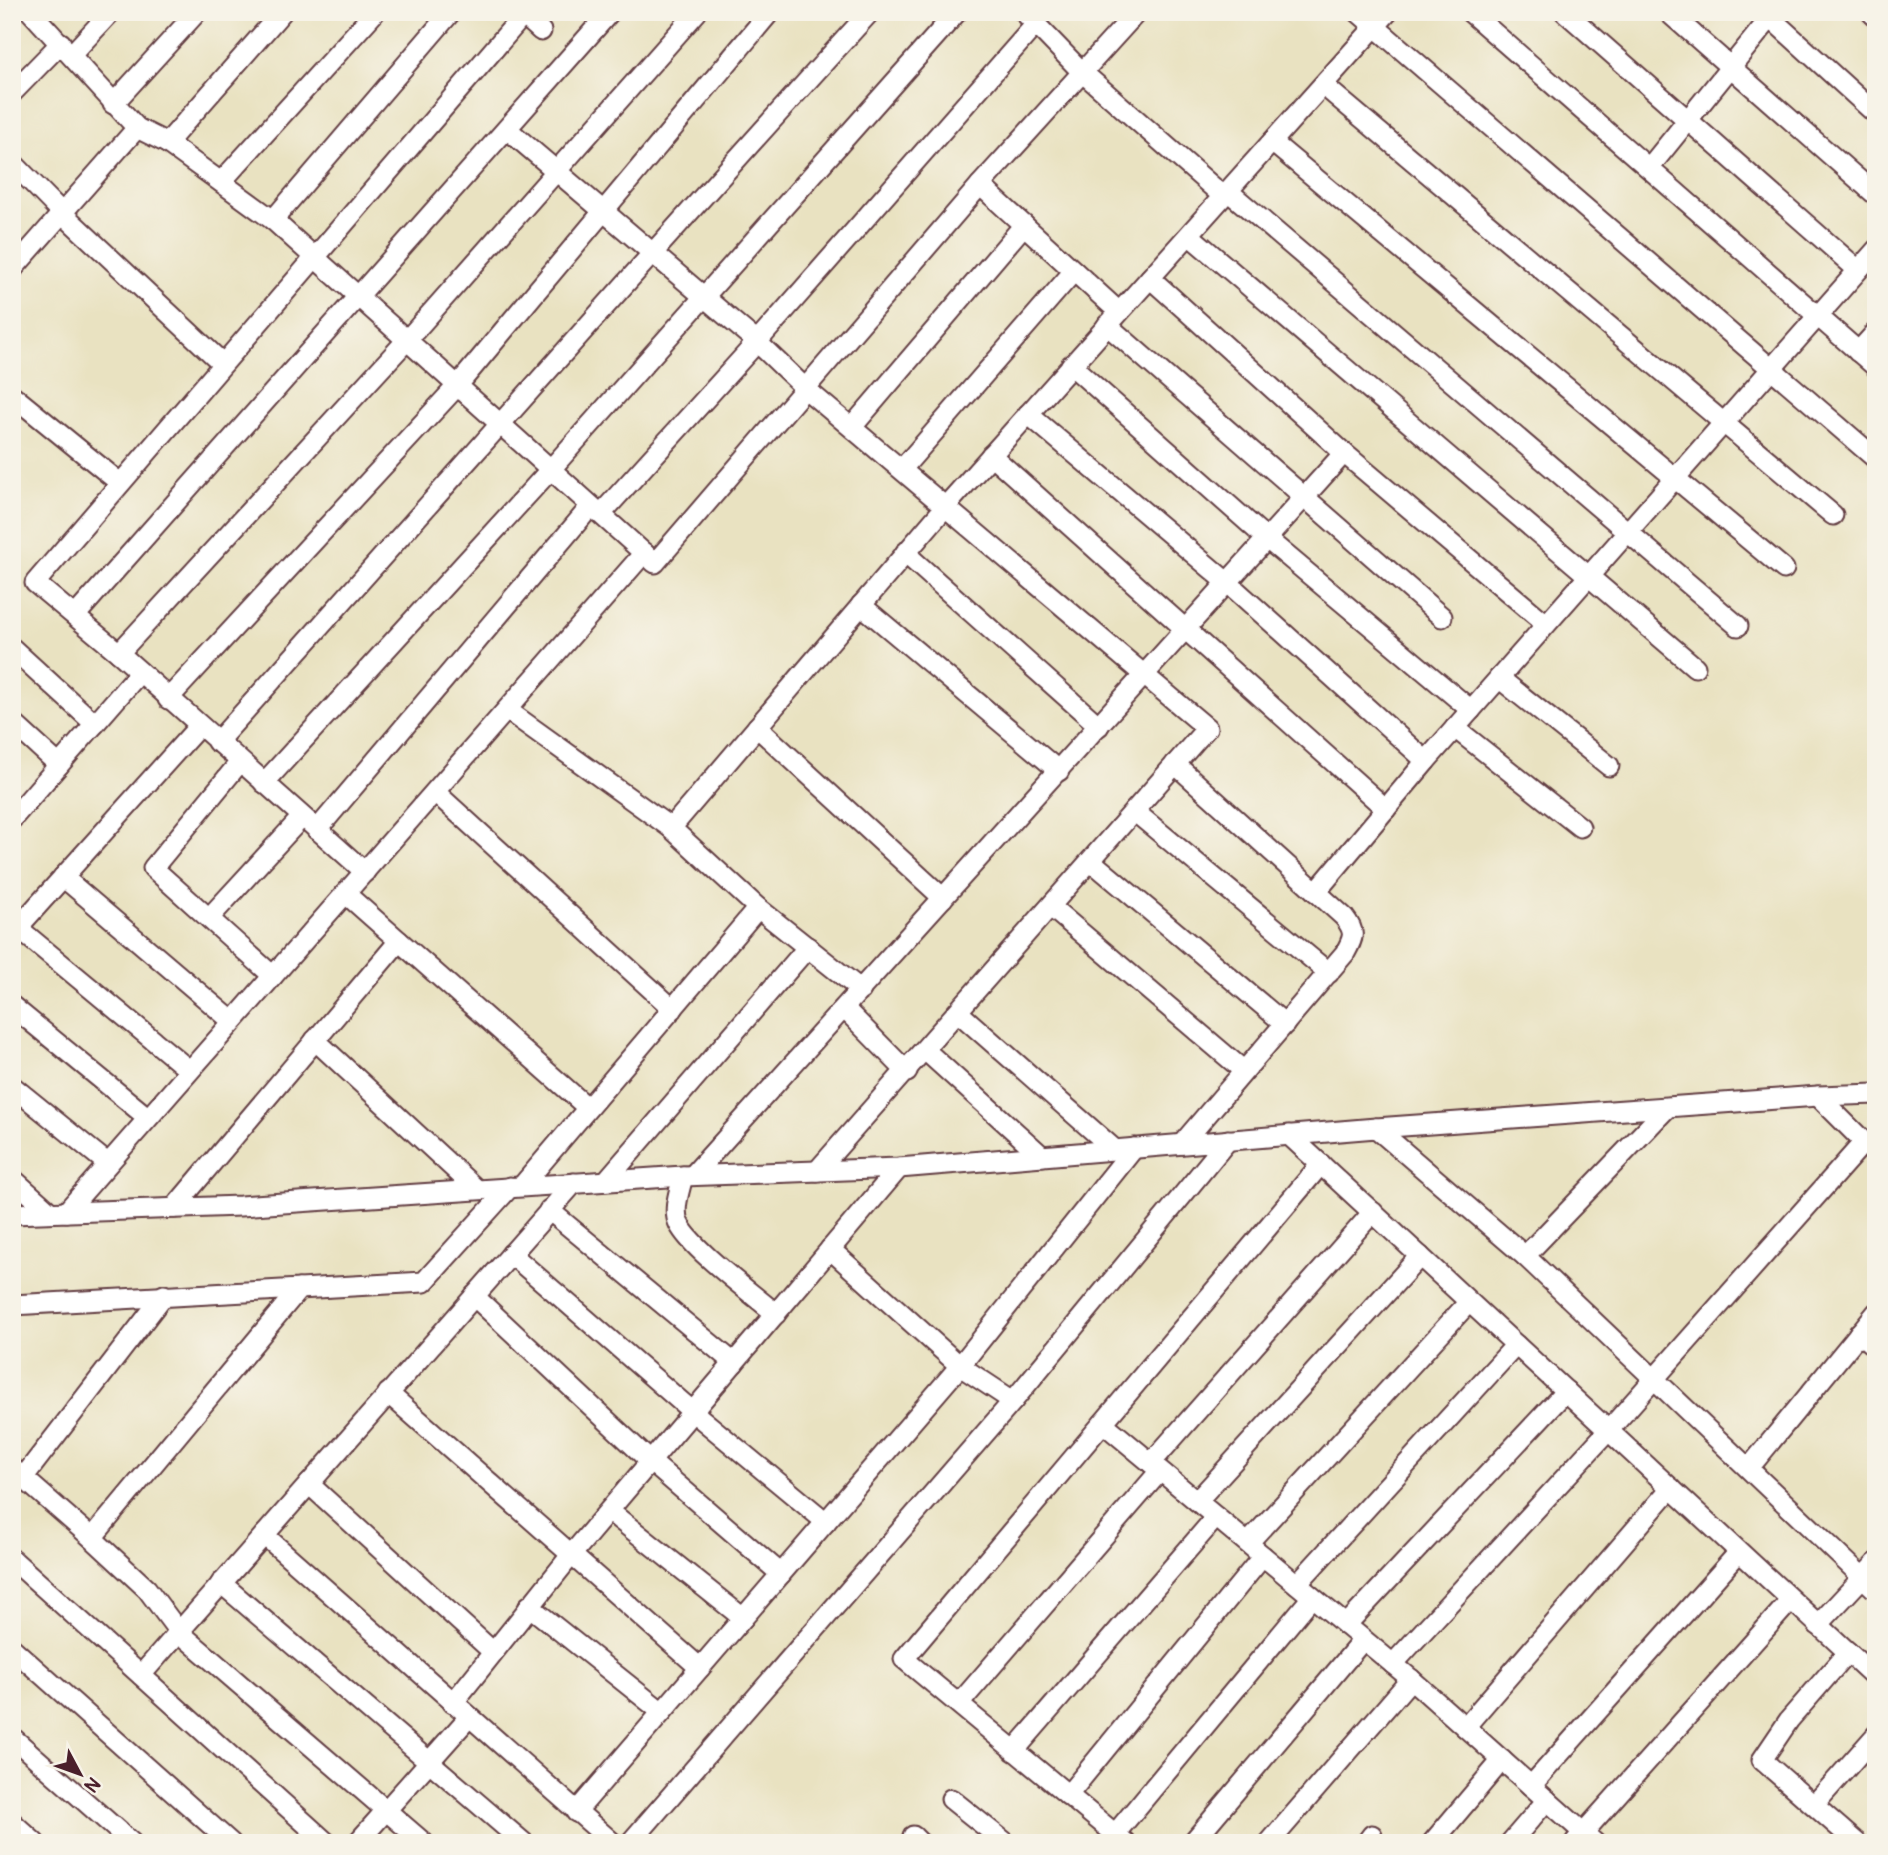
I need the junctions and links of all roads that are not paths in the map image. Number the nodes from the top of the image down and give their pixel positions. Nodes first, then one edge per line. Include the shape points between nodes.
1 (31, 12) edge
2 (111, 12) edge
3 (197, 12) edge
4 (282, 12) edge
5 (375, 12) edge
6 (451, 12) edge
7 (610, 12) edge
8 (697, 12) edge
9 (770, 12) edge
10 (870, 12) edge
11 (957, 12) edge
12 (1136, 12) edge
13 (1358, 12) edge
14 (1470, 12) edge
15 (1566, 12) edge
16 (1668, 12) edge
17 (1871, 12) edge
18 (523, 13) edge
19 (1769, 14) edge
20 (1876, 17) edge
21 (1030, 18) edge
22 (1382, 20) edge
23 (541, 31) dead end
24 (66, 49) junction
25 (1729, 66) junction
26 (1082, 72) junction
27 (1323, 85) junction
28 (12, 93) edge
29 (113, 104) junction
30 (1876, 114) edge
31 (1688, 120) junction
32 (137, 128) junction
33 (507, 130) junction
34 (1272, 142) junction
35 (167, 143) junction
36 (12, 162) edge
37 (1649, 168) junction
38 (555, 172) junction
39 (220, 182) junction
40 (980, 185) junction
41 (1226, 193) junction
42 (1876, 195) edge
43 (604, 212) junction
44 (62, 213) junction
45 (273, 220) junction
46 (1024, 225) junction
47 (1189, 235) junction
48 (1876, 250) edge
49 (651, 252) junction
50 (314, 256) junction
51 (12, 270) edge
52 (1858, 270) junction
53 (1074, 271) junction
54 (1150, 278) junction
55 (360, 297) junction
56 (701, 297) junction
57 (1819, 315) junction
58 (1113, 319) junction
59 (1876, 332) edge
60 (407, 340) junction
61 (757, 342) junction
62 (1858, 352) junction
63 (222, 363) junction
64 (1072, 365) junction
65 (1876, 367) edge
66 (1770, 369) junction
67 (458, 385) junction
68 (807, 390) junction
69 (12, 394) edge
70 (1028, 414) junction
71 (1723, 423) junction
72 (502, 425) junction
73 (852, 428) junction
74 (1344, 453) junction
75 (991, 455) junction
76 (1875, 458) edge
77 (551, 469) junction
78 (902, 469) junction
79 (1675, 479) junction
80 (120, 483) junction
81 (1306, 496) junction
82 (946, 506) junction
83 (596, 510) junction
84 (1833, 515) dead end
85 (1627, 532) junction
86 (1268, 539) junction
87 (644, 552) junction
88 (905, 553) junction
89 (1784, 569) dead end
90 (1587, 578) junction
91 (1228, 583) junction
92 (861, 605) junction
93 (75, 616) junction
94 (1442, 617) dead end
95 (1546, 624) junction
96 (1738, 626) dead end
97 (1187, 629) junction
98 (12, 648) edge
99 (119, 653) junction
100 (1695, 667) dead end
101 (140, 672) junction
102 (1144, 677) junction
103 (1499, 678) junction
104 (168, 699) junction
105 (507, 710) junction
106 (1471, 710) junction
107 (12, 722) edge
108 (95, 724) junction
109 (199, 726) junction
110 (1099, 726) junction
111 (757, 727) junction
112 (1455, 728) junction
113 (217, 742) junction
114 (1426, 761) junction
115 (240, 762) junction
116 (1175, 764) junction
117 (60, 765) junction
118 (1609, 765) dead end
119 (1059, 771) junction
120 (264, 783) junction
121 (435, 792) junction
122 (16, 808) edge
123 (1387, 809) junction
124 (1134, 811) junction
125 (302, 817) junction
126 (1580, 827) dead end
127 (671, 828) junction
128 (317, 830) junction
129 (1091, 861) junction
130 (365, 872) junction
131 (63, 877) junction
132 (1316, 891) junction
133 (346, 894) junction
134 (943, 898) junction
135 (1051, 906) junction
136 (758, 908) junction
137 (209, 918) junction
138 (15, 931) edge
139 (399, 941) junction
140 (808, 947) junction
141 (1329, 972) junction
142 (273, 976) junction
143 (861, 990) junction
144 (12, 1006) edge
145 (844, 1008) junction
146 (673, 1009) junction
147 (958, 1013) junction
148 (232, 1021) junction
149 (1285, 1024) junction
150 (315, 1040) junction
151 (926, 1051) junction
152 (189, 1070) junction
153 (1244, 1071) junction
154 (907, 1072) junction
155 (12, 1086) edge
156 (1876, 1094) edge
157 (1818, 1096) junction
158 (588, 1108) junction
159 (1667, 1108) junction
160 (148, 1117) junction
161 (1376, 1128) junction
162 (1289, 1135) junction
163 (1228, 1140) junction
164 (1182, 1144) junction
165 (1870, 1148) edge
166 (1124, 1149) junction
167 (1042, 1156) junction
168 (107, 1163) junction
169 (1321, 1164) junction
170 (899, 1168) junction
171 (817, 1171) junction
172 (688, 1176) junction
173 (12, 1178) edge
174 (606, 1181) junction
175 (574, 1183) junction
176 (516, 1186) junction
177 (475, 1188) junction
178 (174, 1208) junction
179 (550, 1210) junction
180 (58, 1212) junction
181 (1373, 1212) junction
182 (12, 1214) edge
183 (830, 1250) junction
184 (512, 1254) junction
185 (1420, 1256) junction
186 (1525, 1256) junction
187 (299, 1289) junction
188 (164, 1296) junction
189 (474, 1296) junction
190 (1469, 1302) junction
191 (12, 1306) edge
192 (1876, 1313) edge
193 (776, 1314) junction
194 (1859, 1333) junction
195 (1516, 1345) junction
196 (1876, 1348) edge
197 (734, 1363) junction
198 (960, 1366) junction
199 (1653, 1378) junction
200 (1566, 1391) junction
201 (388, 1393) junction
202 (1013, 1401) junction
203 (693, 1412) junction
204 (1103, 1423) junction
205 (1608, 1431) junction
206 (651, 1462) junction
207 (1156, 1467) junction
208 (1749, 1468) junction
209 (18, 1473) edge
210 (309, 1484) junction
211 (1671, 1488) junction
212 (1197, 1501) junction
213 (609, 1511) junction
214 (1216, 1517) junction
215 (825, 1521) junction
216 (264, 1535) junction
217 (92, 1538) junction
218 (1248, 1543) junction
219 (1740, 1552) junction
220 (572, 1554) junction
221 (1263, 1556) junction
222 (12, 1559) edge
223 (1876, 1563) edge
224 (781, 1574) junction
225 (221, 1583) junction
226 (1297, 1584) junction
227 (1869, 1584) edge
228 (1312, 1597) junction
229 (1791, 1600) junction
230 (530, 1606) junction
231 (743, 1618) junction
232 (1346, 1625) junction
233 (1818, 1625) junction
234 (179, 1632) junction
235 (1363, 1640) junction
236 (12, 1648) edge
237 (492, 1651) junction
238 (1848, 1652) junction
239 (1393, 1664) junction
240 (700, 1668) junction
241 (141, 1675) junction
242 (1876, 1678) edge
243 (1411, 1679) junction
244 (453, 1703) junction
245 (959, 1704) junction
246 (662, 1712) junction
247 (469, 1717) junction
248 (1465, 1727) junction
249 (1876, 1735) edge
250 (12, 1737) edge
251 (1014, 1751) junction
252 (1502, 1760) junction
253 (430, 1761) junction
254 (1531, 1786) junction
255 (1069, 1795) junction
256 (951, 1799) dead end
257 (1547, 1800) junction
258 (1814, 1805) junction
259 (388, 1811) junction
260 (576, 1812) junction
261 (12, 1822) edge
262 (1121, 1838) edge
263 (994, 1839) edge
264 (1584, 1839) edge
265 (35, 1843) edge
266 (132, 1843) edge
267 (230, 1843) edge
268 (327, 1843) edge
269 (357, 1843) edge
270 (424, 1843) edge
271 (524, 1843) edge
272 (613, 1843) edge
273 (630, 1843) edge
274 (1192, 1843) edge
275 (1269, 1843) edge
276 (1432, 1843) edge
277 (1510, 1843) edge
278 (1857, 1843) edge

1 - 24 street
2 - 24 street
3 - 29 street
4 - 35 street
5 - 39 street
6 - 45 street
7 - 33 street
8 - 38 street
9 - 43 street
10 - 49 street
11 - 56 street
12 - 26 street
13 - 22 street
14 - 37 street
15 - 31 street
16 - 25 street
17 - 20 street
18 - 23 street
18 - 50 street
19 - 25 street
19 - 30 street
21 - 26 street
21 - 61 street
22 - 27 street
22 - 66 street
24 - 28 street
24 - 29 street
25 - 31 street
25 - 42 street
26 - 40 street
26 - 41 street
27 - 34 street
27 - 71 street
29 - 32 street
31 - 37 street
31 - 52 street
32 - 35 street
32 - 44 street
33 - 38 street
33 - 55 street
34 - 41 street
34 - 79 street
35 - 39 street
36 - 44 street
37 - 57 street
38 - 43 street
38 - 60 street
39 - 45 street
40 - 46 street
40 - 68 street
41 - 47 street
41 - 85 street
43 - 49 street
43 - 67 street
44 - 51 street
44 - 63 street
45 - 50 street
46 - 53 street
46 - 73 street
47 - 54 street
47 - 90 street
48 - 52 street
49 - 56 street
49 - 72 street
50 - 55 street
50 - 63 street
52 - 57 street
53 - 58 street
53 - 78 street
54 - 58 street
54 - 74 street
55 - 60 street
55 - 93 street
56 - 61 street
56 - 77 street
57 - 62 street
57 - 66 street
58 - 64 street
58 - 81 street
59 - 62 street
60 - 67 street
60 - 99 street
61 - 68 street
61 - 83 street
62 - 65 street
63 - 80 street
64 - 70 street
64 - 86 street
66 - 71 street
66 - 76 street
67 - 72 street
67 - 104 street
68 - 73 street
68 - 87 street via 655,563
69 - 80 street
70 - 75 street
70 - 91 street
71 - 79 street
71 - 84 street
72 - 77 street
72 - 113 street
73 - 78 street
74 - 81 street
74 - 95 street
75 - 82 street
75 - 97 street
77 - 83 street
77 - 120 street
78 - 82 street
79 - 85 street
79 - 89 street
80 - 93 street via 34,583
81 - 86 street
81 - 94 street
82 - 88 street
82 - 102 street
83 - 87 street
83 - 128 street
85 - 90 street
85 - 96 street
86 - 91 street
86 - 106 street
87 - 105 street
88 - 92 street
88 - 110 street
90 - 95 street
90 - 100 street
91 - 97 street
91 - 114 street
92 - 111 street
92 - 119 street
93 - 99 street
95 - 103 street
97 - 102 street
97 - 123 street
98 - 108 street
99 - 101 street
101 - 104 street
101 - 108 street
102 - 110 street
102 - 116 street via 1207,728
103 - 106 street
103 - 118 street
104 - 109 street
105 - 121 street
105 - 127 street
106 - 112 street
107 - 117 street
108 - 117 street
109 - 113 street
109 - 131 street
110 - 119 street
111 - 127 street
111 - 134 street
112 - 114 street
112 - 126 street
113 - 115 street
114 - 123 street
115 - 120 street
115 - 137 street via 153,867
116 - 124 street
116 - 132 street
117 - 122 street
119 - 134 street
120 - 125 street
121 - 130 street
121 - 146 street
123 - 132 street
124 - 129 street
124 - 141 street
125 - 128 street
125 - 137 street
127 - 136 street
128 - 130 street
129 - 135 street
129 - 149 street
130 - 133 street
131 - 138 street
131 - 148 street
132 - 141 street via 1353,928 1354,937
133 - 139 street
133 - 142 street
134 - 143 street
135 - 147 street
135 - 153 street
136 - 140 street
136 - 146 street
137 - 142 street
138 - 152 street
139 - 150 street
139 - 158 street
140 - 143 street
140 - 174 street
141 - 149 street
142 - 148 street
143 - 145 street
144 - 160 street
145 - 154 street
145 - 172 street
146 - 158 street
147 - 151 street
147 - 166 street
148 - 152 street
149 - 153 street
150 - 177 street
150 - 178 street
151 - 154 street
151 - 167 street
152 - 160 street
153 - 164 street
154 - 171 street
155 - 168 street
156 - 157 street
157 - 159 street
157 - 165 street
158 - 176 street
159 - 161 street
159 - 186 street
160 - 168 street
161 - 162 street
161 - 186 street
162 - 163 street
162 - 169 street
163 - 164 street
163 - 202 street
164 - 166 street
165 - 199 street
166 - 167 street
166 - 198 street
167 - 170 street
168 - 180 street
169 - 181 street
169 - 204 street
170 - 171 street
170 - 183 street
171 - 172 street
172 - 174 street
172 - 193 street via 676,1212 679,1225
173 - 180 street
174 - 175 street
175 - 176 street
175 - 179 street
176 - 177 street
176 - 187 street via 424,1282
177 - 178 street
178 - 180 street
179 - 184 street
179 - 197 street
180 - 182 street
181 - 185 street
181 - 207 street
183 - 193 street
183 - 198 street
184 - 189 street
184 - 203 street
185 - 190 street
185 - 212 street
186 - 199 street
187 - 188 street
187 - 217 street
188 - 191 street
188 - 209 street
189 - 201 street
189 - 206 street
190 - 195 street
190 - 218 street
192 - 194 street
193 - 197 street
194 - 196 street
194 - 208 street
195 - 200 street
195 - 226 street
197 - 203 street
198 - 202 street
198 - 215 street
199 - 205 street
199 - 208 street
200 - 205 street
200 - 232 street
201 - 210 street
201 - 220 street
202 - 273 street
203 - 206 street
203 - 215 street
204 - 207 street
204 - 245 street via 904,1659
205 - 211 street
205 - 239 street
206 - 213 street
206 - 224 street
207 - 212 street
207 - 245 street
208 - 227 street
209 - 217 street
210 - 216 street
210 - 237 street
211 - 219 street
211 - 248 street
212 - 214 street
213 - 220 street
213 - 231 street
214 - 218 street
214 - 251 street
215 - 224 street
216 - 225 street
216 - 244 street
217 - 234 street via 147,1589
218 - 221 street
219 - 229 street
219 - 254 street
220 - 230 street
220 - 240 street
221 - 226 street
221 - 255 street
222 - 241 street
223 - 227 street
224 - 231 street
225 - 234 street
225 - 253 street
226 - 228 street
227 - 233 street
228 - 232 street
228 - 262 street
229 - 233 street
229 - 264 street
230 - 237 street
230 - 246 street
231 - 240 street
232 - 235 street
233 - 238 street
234 - 241 street
234 - 259 street
235 - 239 street
235 - 274 street
236 - 267 street
237 - 244 street
238 - 242 street
238 - 258 street via 1789,1720 1762,1760
239 - 243 street
240 - 246 street
241 - 268 street
243 - 248 street
243 - 275 street
244 - 247 street
245 - 251 street
246 - 260 street
247 - 253 street
247 - 260 street
248 - 252 street
249 - 258 street
250 - 266 street
251 - 255 street
252 - 254 street
252 - 276 street
253 - 259 street
253 - 271 street
254 - 257 street
255 - 262 street
256 - 263 street
257 - 264 street
257 - 277 street
258 - 278 street
259 - 269 street
259 - 270 street
260 - 272 street
261 - 265 street

